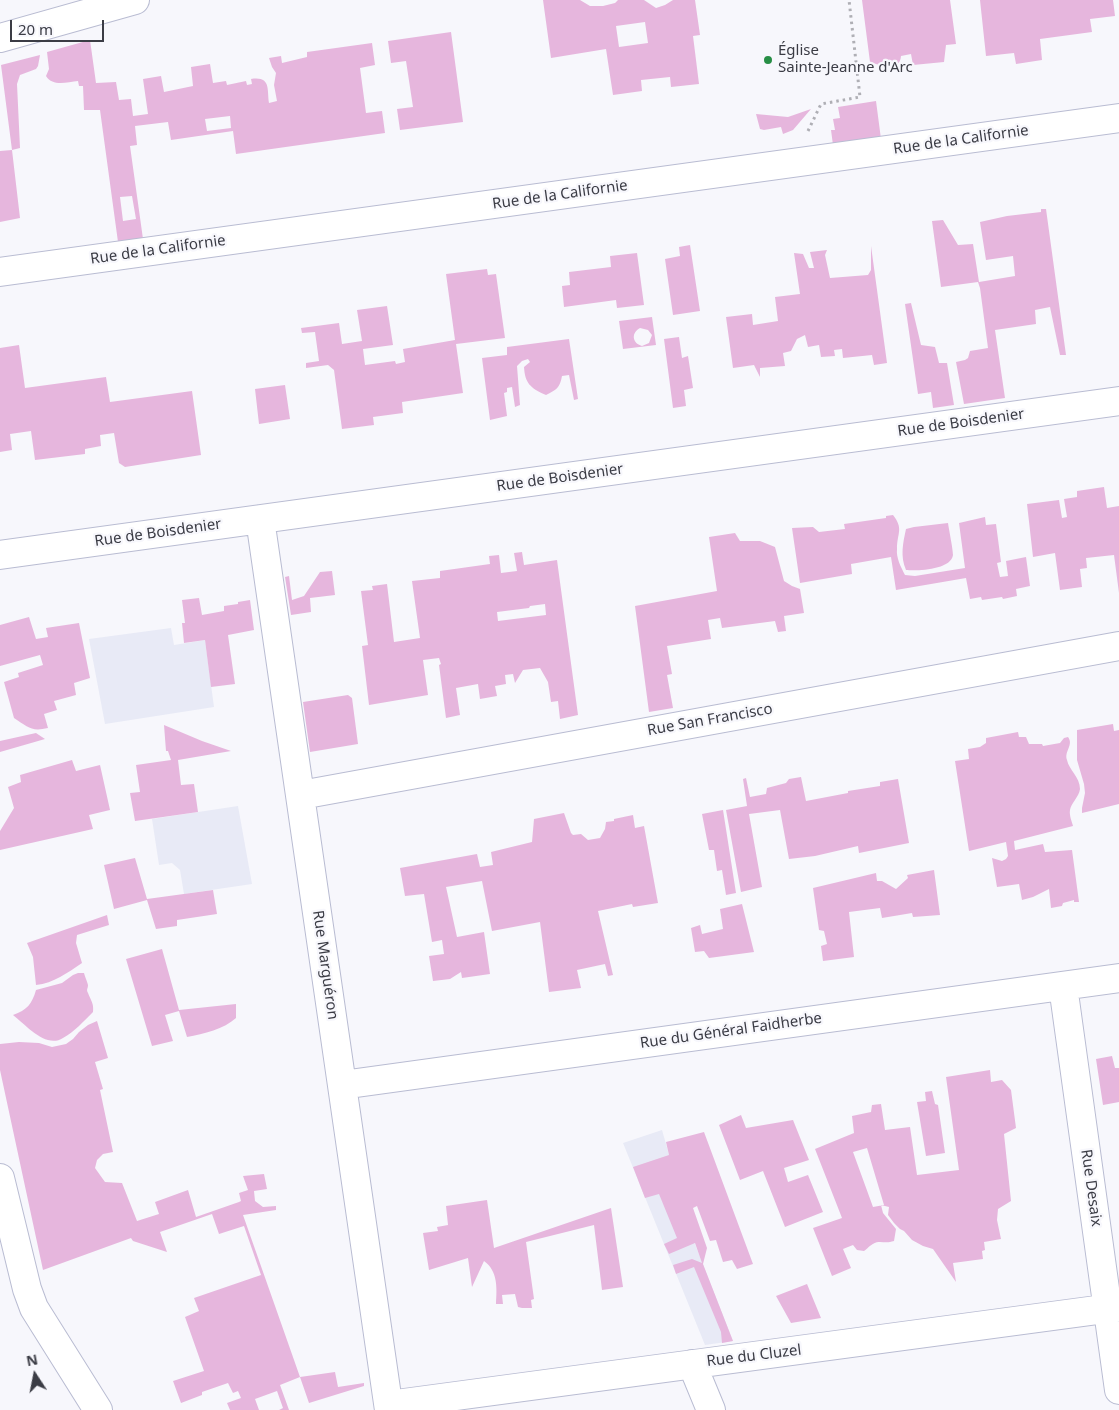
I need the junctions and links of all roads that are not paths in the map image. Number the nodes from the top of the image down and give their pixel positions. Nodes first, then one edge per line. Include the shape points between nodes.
1 (135, 0) edge
2 (0, 38) edge
3 (1119, 118) edge
4 (0, 272) edge
5 (1119, 401) edge
6 (260, 519) junction
7 (0, 555) edge
8 (1119, 646) edge
9 (301, 795) junction
10 (1119, 978) edge
11 (1063, 986) junction
12 (342, 1085) junction
13 (0, 1178) edge
14 (4, 1215) edge
15 (1113, 1308) edge
16 (692, 1364) junction
17 (1119, 1390) edge
18 (389, 1408) edge
19 (98, 1410) edge
20 (711, 1410) edge

1 - 2 street
3 - 4 street, Rue de la Californie
5 - 6 street, Rue de Boisdenier
6 - 7 street, Rue de Boisdenier
6 - 9 street, Rue Marguéron
8 - 9 street, Rue San Francisco
9 - 12 street, Rue Marguéron
10 - 11 street, Rue du Général Faidherbe
11 - 12 street, Rue du Général Faidherbe
11 - 15 street, Rue Desaix
12 - 18 street, Rue Marguéron
13 - 14 street
14 - 19 street via 34,1308
15 - 16 street, Rue du Cluzel
15 - 17 street, Rue Desaix
16 - 18 street, Rue du Cluzel
16 - 20 street

